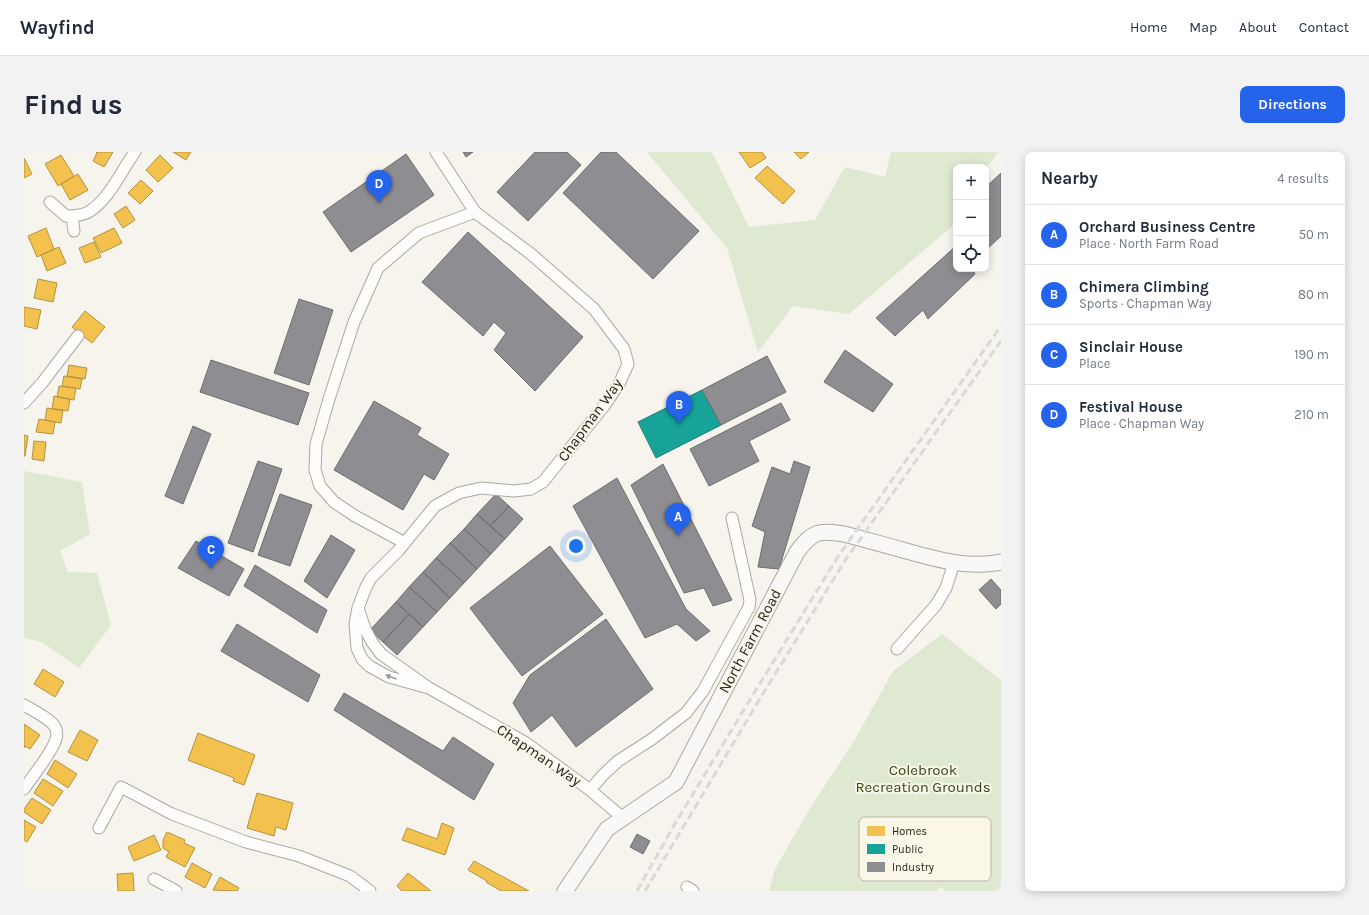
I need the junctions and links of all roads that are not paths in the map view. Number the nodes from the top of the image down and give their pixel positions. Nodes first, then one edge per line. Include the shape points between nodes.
1 (135, 152) edge
2 (436, 152) edge
3 (50, 202) dead end
4 (475, 212) junction
5 (72, 216) junction
6 (74, 231) dead end
7 (78, 336) dead end
8 (24, 403) edge
9 (732, 518) dead end
10 (405, 543) junction
11 (1001, 562) edge
12 (954, 563) junction
13 (358, 608) junction
14 (897, 649) dead end
15 (429, 688) junction
16 (24, 705) edge
17 (24, 789) edge
18 (590, 790) junction
19 (623, 818) junction
20 (99, 828) dead end
21 (154, 878) dead end
22 (176, 891) edge
23 (370, 891) edge
24 (565, 891) edge

1 - 5 street via 100,202 89,212
2 - 4 street, Chapman Way
3 - 5 street via 66,216
4 - 10 street via 419,233 378,268 354,322 316,444 315,470 320,486 334,502
4 - 10 street, Chapman Way via 531,254 594,309 624,348 628,364 620,384 543,482 531,489 481,488 459,494 434,506
5 - 6 street
7 - 8 street
9 - 18 street via 750,600 749,607 703,691 686,713 618,761
10 - 13 street, Chapman Way via 371,578
11 - 12 street, North Farm Road via 977,565
12 - 14 street via 946,588 936,605
12 - 19 street, North Farm Road via 844,534 817,533 807,539 797,552 676,782
13 - 15 street, Chapman Way via 365,629 381,654
15 -> 13 street, Chapman Way via 388,677 362,659 355,637
15 - 18 street, Chapman Way via 526,743
16 - 17 street via 51,723 57,734 52,748
18 - 19 street, Chapman Way
19 - 24 street, North Farm Road via 607,829
20 - 23 street via 121,787 172,814 246,842 299,856 350,876
21 - 22 street

